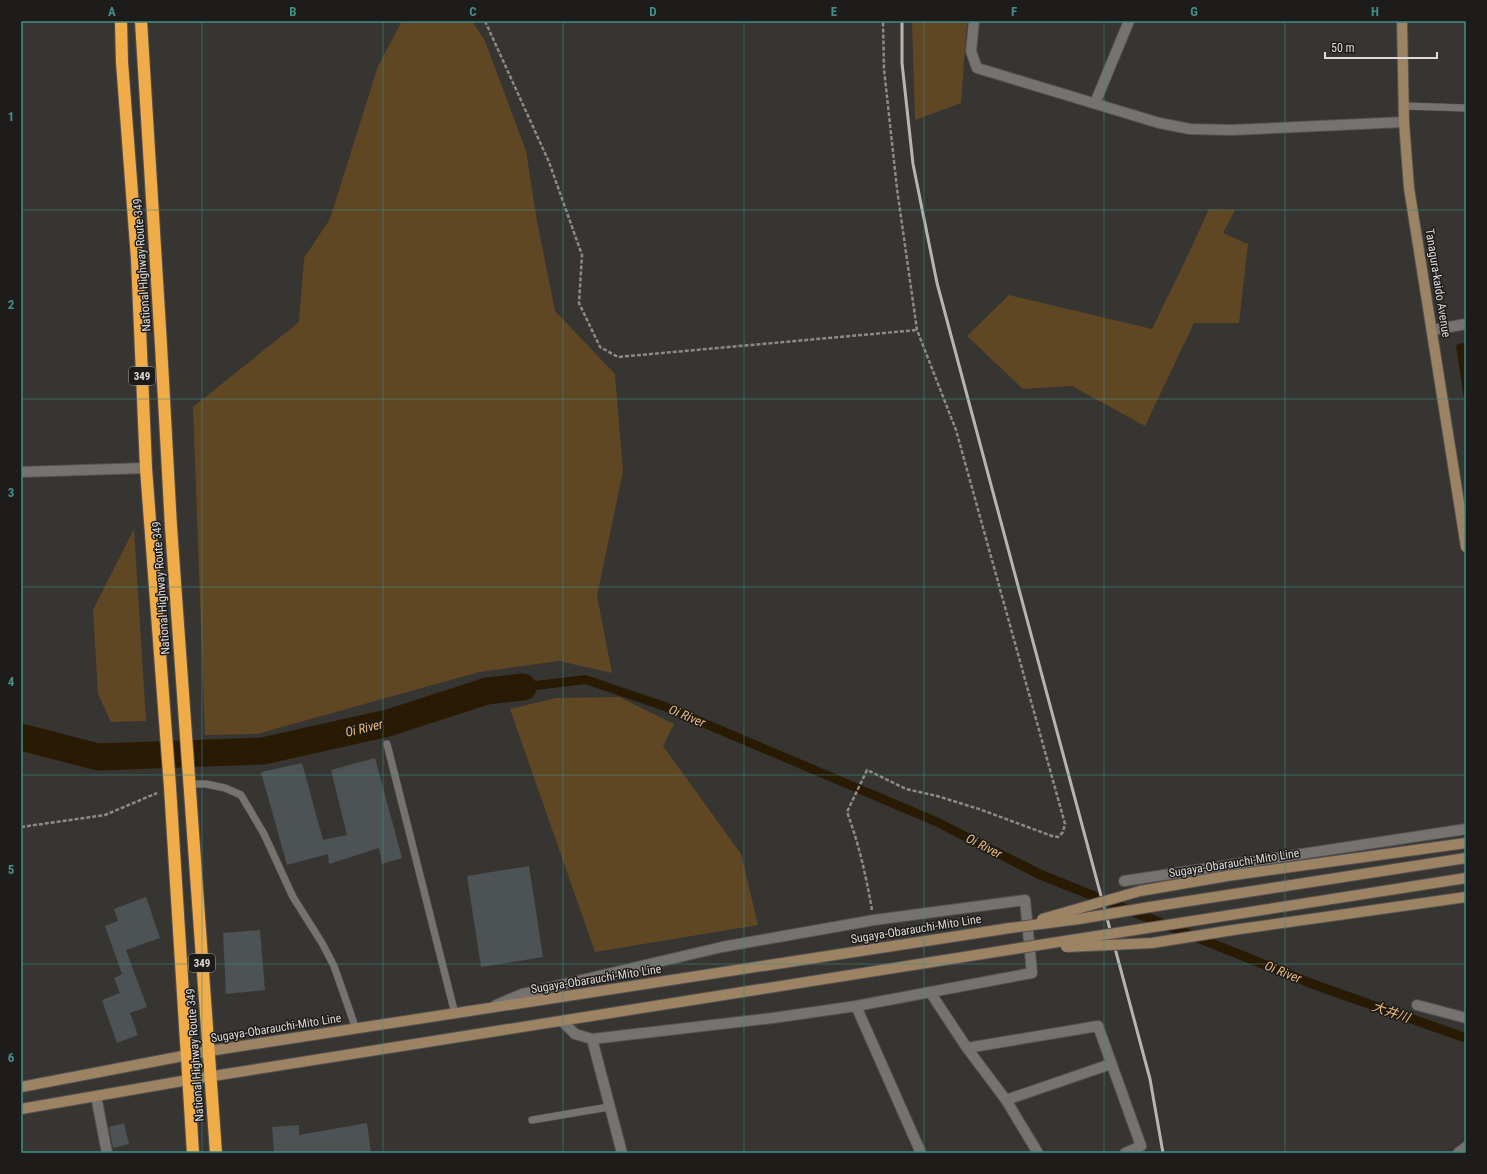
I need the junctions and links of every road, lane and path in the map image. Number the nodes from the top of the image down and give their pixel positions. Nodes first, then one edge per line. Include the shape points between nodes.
1 (121, 21) edge
2 (141, 21) edge
3 (485, 21) edge
4 (883, 21) edge
5 (974, 21) edge
6 (1128, 21) edge
7 (1402, 21) edge
8 (1094, 103) junction
9 (1404, 106) junction
10 (1466, 108) edge
11 (1404, 122) junction
12 (1466, 324) edge
13 (917, 330) junction
14 (1432, 330) junction
15 (146, 468) junction
16 (21, 472) edge
17 (1466, 548) edge
18 (387, 744) dead end
19 (189, 779) junction
20 (170, 787) junction
21 (21, 827) edge
22 (1466, 830) edge
23 (1466, 843) edge
24 (1466, 858) edge
25 (1466, 878) edge
26 (1124, 881) dead end
27 (1466, 898) edge
28 (874, 920) junction
29 (1010, 928) junction
30 (1014, 950) junction
31 (930, 992) junction
32 (1417, 1005) dead end
33 (856, 1006) junction
34 (487, 1009) junction
35 (455, 1014) junction
36 (1466, 1018) edge
37 (562, 1021) junction
38 (356, 1029) junction
39 (592, 1039) junction
40 (967, 1048) junction
41 (209, 1052) junction
42 (187, 1055) junction
43 (1112, 1064) junction
44 (211, 1077) junction
45 (188, 1080) junction
46 (21, 1087) edge
47 (96, 1096) junction
48 (1006, 1100) junction
49 (609, 1107) junction
50 (21, 1109) edge
51 (532, 1120) dead end
52 (1466, 1147) edge
53 (107, 1153) edge
54 (193, 1153) edge
55 (216, 1153) edge
56 (622, 1153) edge
57 (921, 1153) edge
58 (1038, 1153) edge
59 (1125, 1153) edge
60 (1458, 1153) edge

1 - 15 highway, National Highway Route 349 / 349 via 137,258
2 - 19 highway, National Highway Route 349 / 349 via 171,527
3 - 13 path via 549,162 582,255 578,303 600,347 618,357
4 - 13 path via 884,69 895,174
5 - 8 street via 971,51 977,68
6 - 8 street
7 - 9 main road, Tanagura-kaido Avenue
8 - 11 street via 1158,123 1190,129 1232,130
9 - 10 lane
9 - 11 main road, Tanagura-kaido Avenue
11 - 14 main road, Tanagura-kaido Avenue via 1409,188
12 - 14 street
13 - 28 path via 956,430 1065,824 1063,832 1058,836 1052,836 979,809 906,789 867,770 847,812 863,864
14 - 17 main road, Tanagura-kaido Avenue
15 - 16 street
15 - 20 highway, National Highway Route 349 / 349
18 - 35 lane
19 - 38 lane via 241,795 264,834 293,897 334,966
19 - 41 highway, National Highway Route 349 / 349
20 - 21 path via 105,815
20 - 42 highway, National Highway Route 349 / 349
22 - 26 street
23 - 29 main road, Sugaya-Obarauchi-Mito Line, bridge via 1227,876 1140,891
24 - 29 main road, Sugaya-Obarauchi-Mito Line, bridge
25 - 30 main road, bridge
27 - 30 main road, bridge via 1152,943
28 - 31 street via 1025,900 1032,973
28 - 34 street via 722,947 522,994
29 - 34 main road, Sugaya-Obarauchi-Mito Line
30 - 37 main road
31 - 33 street
31 - 40 street
32 - 36 street
33 - 39 street
33 - 57 street
34 - 35 main road, Sugaya-Obarauchi-Mito Line
35 - 38 main road, Sugaya-Obarauchi-Mito Line
37 - 39 street via 575,1034
37 - 44 main road
38 - 41 main road, Sugaya-Obarauchi-Mito Line
39 - 49 street
40 - 43 street via 1098,1026
40 - 48 street
41 - 42 main road, Sugaya-Obarauchi-Mito Line
41 - 44 highway, National Highway Route 349 / 349
42 - 45 highway, National Highway Route 349 / 349
42 - 46 main road, Sugaya-Obarauchi-Mito Line
43 - 48 street
43 - 59 street via 1141,1146
44 - 45 main road
44 - 55 highway, National Highway Route 349 / 349
45 - 47 main road
45 - 54 highway, National Highway Route 349 / 349
47 - 50 main road
47 - 53 street
48 - 58 street
49 - 51 lane
49 - 56 street
52 - 60 street

